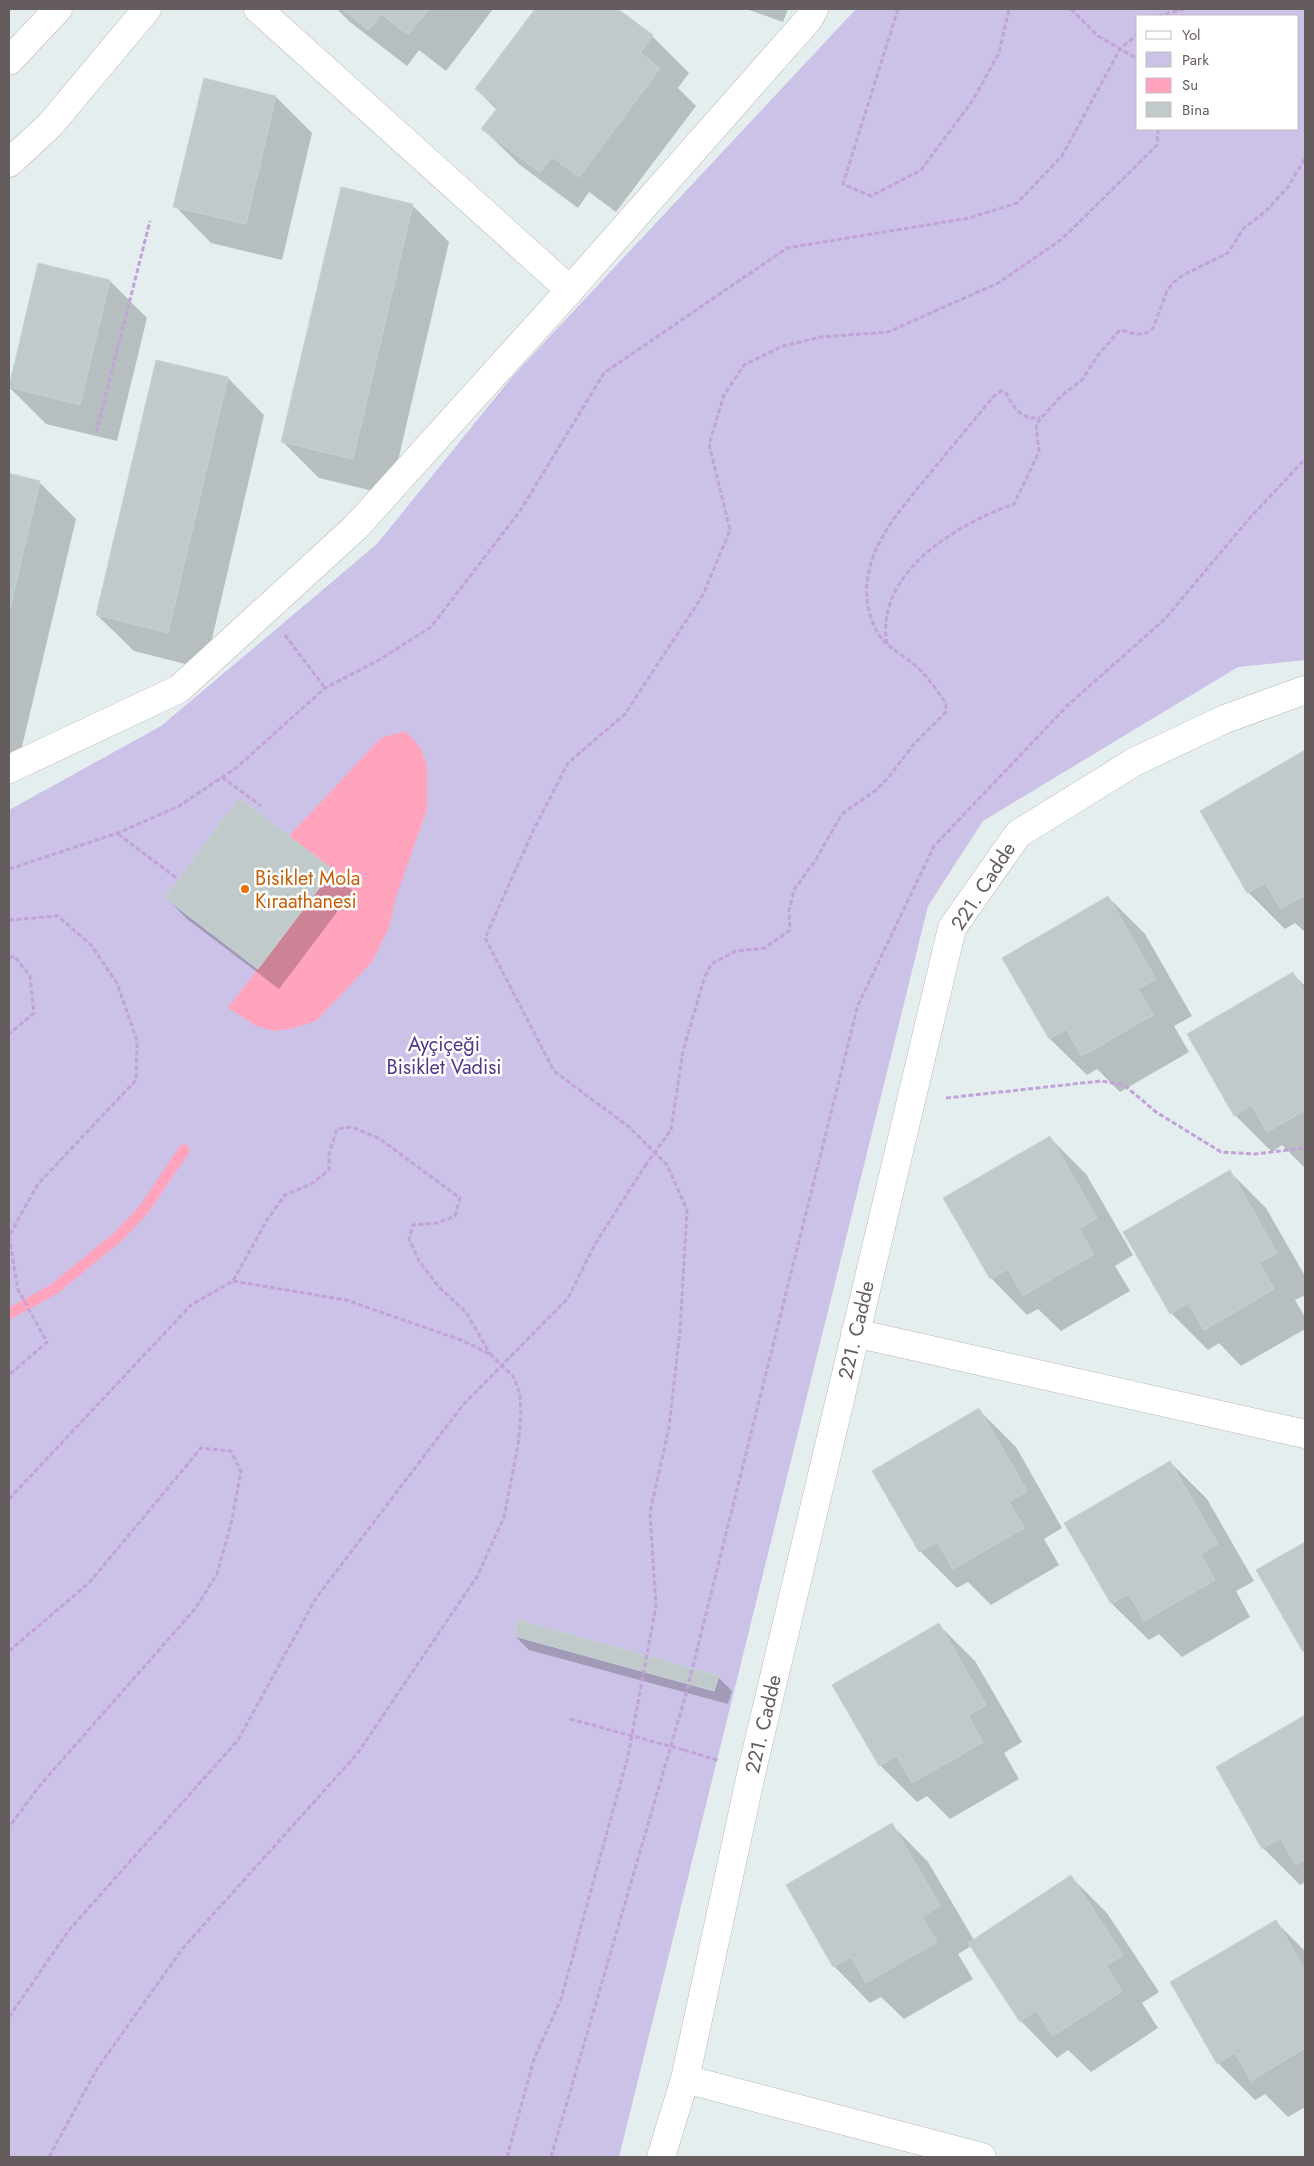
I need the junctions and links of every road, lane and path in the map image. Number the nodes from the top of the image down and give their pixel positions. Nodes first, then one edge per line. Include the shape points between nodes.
1 (58, 9) edge
2 (147, 9) edge
3 (258, 9) edge
4 (814, 9) edge
5 (898, 9) edge
6 (1009, 9) edge
7 (1071, 9) edge
8 (1184, 9) edge
9 (1162, 15) edge
10 (1136, 36) edge
11 (1136, 58) edge
12 (9, 61) edge
13 (1158, 130) edge
14 (1305, 158) edge
15 (9, 163) edge
16 (150, 221) dead end
17 (570, 290) junction
18 (1040, 418) junction
19 (96, 433) dead end
20 (265, 610) junction
21 (888, 646) junction
22 (325, 688) junction
23 (1305, 690) edge
24 (9, 769) edge
25 (222, 777) junction
26 (261, 806) dead end
27 (118, 833) junction
28 (9, 869) edge
29 (178, 879) dead end
30 (9, 920) edge
31 (9, 958) edge
32 (9, 1034) edge
33 (911, 1102) junction
34 (1305, 1148) edge
35 (233, 1281) junction
36 (855, 1333) junction
37 (490, 1354) junction
38 (9, 1375) edge
39 (1305, 1434) edge
40 (9, 1499) edge
41 (9, 1651) edge
42 (570, 1719) dead end
43 (684, 1750) dead end
44 (9, 1827) edge
45 (9, 2017) edge
46 (685, 2079) junction
47 (49, 2157) edge
48 (507, 2157) edge
49 (660, 2157) edge
50 (982, 2157) edge

1 - 12 street
2 - 15 street via 50,125
3 - 17 street
4 - 17 street via 808,20
5 - 6 path via 843,184 871,196 921,170 973,100 998,53
7 - 11 path, bridge via 1098,36
8 - 9 path
10 - 22 path via 1120,49 1062,156 1017,203 969,218 787,248 604,373 520,511 431,627 379,660
13 - 48 path via 1157,145 1062,239 998,284 888,332 821,337 783,346 744,365 724,395 709,444 730,530 703,595 626,714 568,763 485,938 554,1071 629,1127 667,1165 687,1210 680,1331 669,1427 650,1513 656,1606 628,1756 561,1999 534,2059
14 - 18 path via 1288,187 1266,211 1243,229 1228,253 1173,283 1154,328 1143,335 1120,330 1082,380
16 - 19 path
17 - 20 street via 356,527
18 - 21 path via 1036,424 1039,452 1014,504 965,524 917,563 895,589 889,602 885,616
18 - 21 path via 1020,414 1006,393 994,396 896,517 876,550 866,591 876,630
20 - 22 path
20 - 24 street via 179,689
21 - 45 path, bridge via 932,682 946,703 945,713 876,790 842,814 794,890 789,911 790,930 765,948 736,951 711,964 683,1051 671,1130 595,1244 568,1298 463,1405 316,1598 238,1740 69,1930
22 - 25 path
23 - 33 street, 221. Cadde via 1225,719 1134,762 1018,834 952,928
25 - 26 path
25 - 27 path via 179,806
27 - 28 path
27 - 29 path
30 - 38 path via 58,916 91,945 117,983 137,1041 136,1080 38,1184 9,1236 18,1290 47,1342
31 - 32 path via 14,956 30,976 34,1013
33 - 34 path via 1101,1081 1124,1085 1156,1112 1221,1152 1254,1154
33 - 36 street, 221. Cadde
35 - 37 path via 346,1300 461,1340
35 - 37 path via 285,1195 311,1184 329,1170 328,1154 337,1129 352,1128 380,1139 460,1198 455,1216 437,1224 413,1225 409,1239 420,1262 439,1287 466,1312
35 - 40 path via 191,1305
36 - 39 street
36 - 46 street, 221. Cadde via 752,1770
37 - 47 path, bridge via 513,1376 520,1394 522,1415 504,1517 478,1575 357,1754 183,1948 97,2070
41 - 44 path via 89,1583 201,1448 231,1451 241,1472 231,1524 212,1581 195,1609 41,1784
42 - 43 path, bridge
46 - 49 street, 221. Cadde
46 - 50 street

